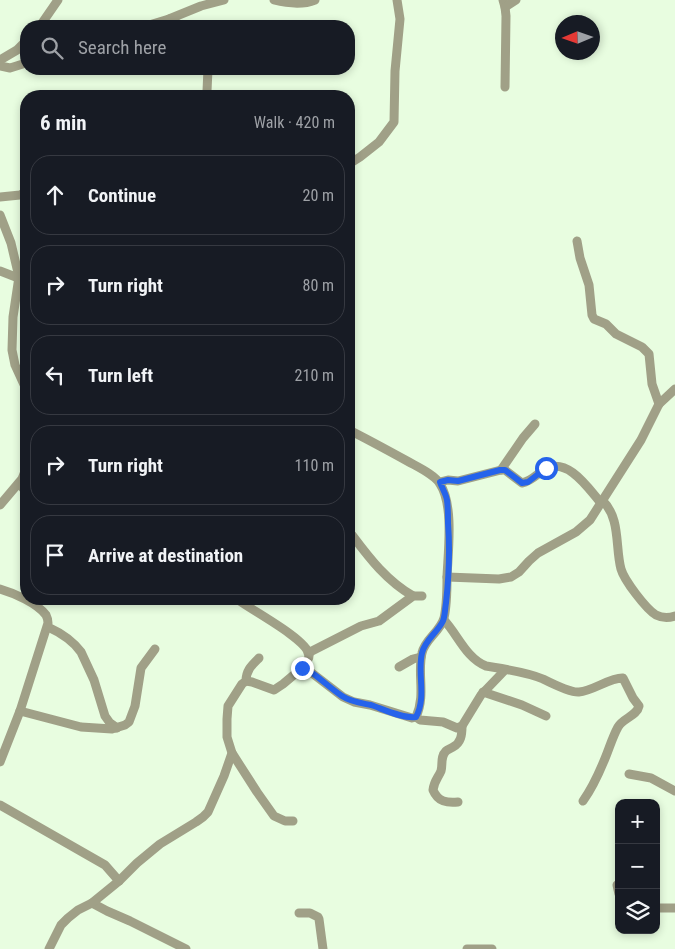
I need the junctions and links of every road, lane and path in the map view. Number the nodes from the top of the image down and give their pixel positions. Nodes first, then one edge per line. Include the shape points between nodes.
1 (58, 0) edge
2 (224, 0) edge
3 (274, 0) edge
4 (315, 0) edge
5 (397, 0) edge
6 (516, 0) edge
7 (504, 4) edge
8 (44, 20) edge
9 (169, 20) edge
10 (20, 47) edge
11 (0, 60) edge
12 (20, 65) edge
13 (0, 66) edge
14 (208, 75) edge
15 (505, 87) dead end
16 (207, 90) edge
17 (355, 161) edge
18 (20, 195) edge
19 (0, 197) edge
20 (0, 215) edge
21 (577, 241) dead end
22 (20, 270) edge
23 (0, 271) edge
24 (20, 278) edge
25 (20, 290) edge
26 (20, 376) edge
27 (675, 389) edge
28 (659, 404) junction
29 (535, 424) dead end
30 (355, 433) edge
31 (500, 470) junction
32 (440, 482) junction
33 (19, 483) edge
34 (602, 501) junction
35 (0, 505) edge
36 (355, 539) edge
37 (447, 577) junction
38 (0, 589) edge
39 (20, 597) edge
40 (33, 605) edge
41 (246, 605) edge
42 (675, 616) edge
43 (444, 620) junction
44 (48, 626) junction
45 (155, 649) dead end
46 (308, 653) junction
47 (421, 657) junction
48 (259, 658) dead end
49 (399, 667) dead end
50 (302, 668) junction
51 (505, 670) junction
52 (246, 681) junction
53 (483, 692) junction
54 (20, 711) junction
55 (546, 716) dead end
56 (416, 717) junction
57 (462, 726) junction
58 (117, 728) junction
59 (232, 753) junction
60 (0, 762) edge
61 (629, 774) dead end
62 (675, 791) edge
63 (583, 801) dead end
64 (458, 802) dead end
65 (0, 805) edge
66 (293, 821) dead end
67 (119, 881) junction
68 (92, 903) junction
69 (660, 908) edge
70 (675, 908) edge
71 (299, 913) dead end
72 (49, 949) edge
73 (186, 949) edge
74 (322, 949) edge
75 (467, 949) edge
76 (492, 949) edge

1 - 8 street
2 - 9 street
3 - 4 street
5 - 17 street via 400,19 394,122 379,142
6 - 7 street
7 - 15 street
10 - 11 street
12 - 13 street via 10,68
14 - 16 street
18 - 19 street
20 - 22 street
21 - 28 street via 590,285 594,319 649,354 652,384
23 - 24 street
25 - 26 street via 13,317 12,350
27 - 28 street
28 - 34 street via 641,440
29 - 31 street
30 - 32 street
31 - 32 street via 458,481
31 - 34 street via 505,470 522,483 546,468 559,466 571,470
32 - 37 street via 448,512
33 - 35 street
34 - 37 street via 590,520 576,532 538,554 511,577
34 - 42 street via 608,505 613,518 621,570 629,585 657,615
36 - 46 street via 385,576 400,589 418,596 379,621 361,626
37 - 43 street
38 - 39 street
40 - 44 street via 46,615
41 - 46 street via 284,630
43 - 47 street via 426,644
43 - 51 street via 463,648 481,664
44 - 54 street
44 - 58 street via 81,652 107,720
45 - 58 street via 141,668 129,722
46 - 50 street via 309,658
47 - 49 street
47 - 56 street via 422,690
48 - 52 street via 248,670
50 - 52 street via 274,690
50 - 56 street via 354,702
51 - 53 street
51 - 63 street via 577,692 616,678 625,681 639,709 617,728
52 - 59 street via 227,710 227,736
53 - 55 street
53 - 57 street
54 - 58 street via 81,727
54 - 60 street
56 - 57 street via 457,728
57 - 64 street via 459,743 447,750 441,761 433,790 442,801
59 - 66 street via 274,816
59 - 67 street via 208,812 160,844
61 - 62 street via 651,778
65 - 67 street via 105,866
67 - 68 street
68 - 72 street via 61,925
68 - 73 street
69 - 70 street
71 - 74 street via 318,916
75 - 76 street

